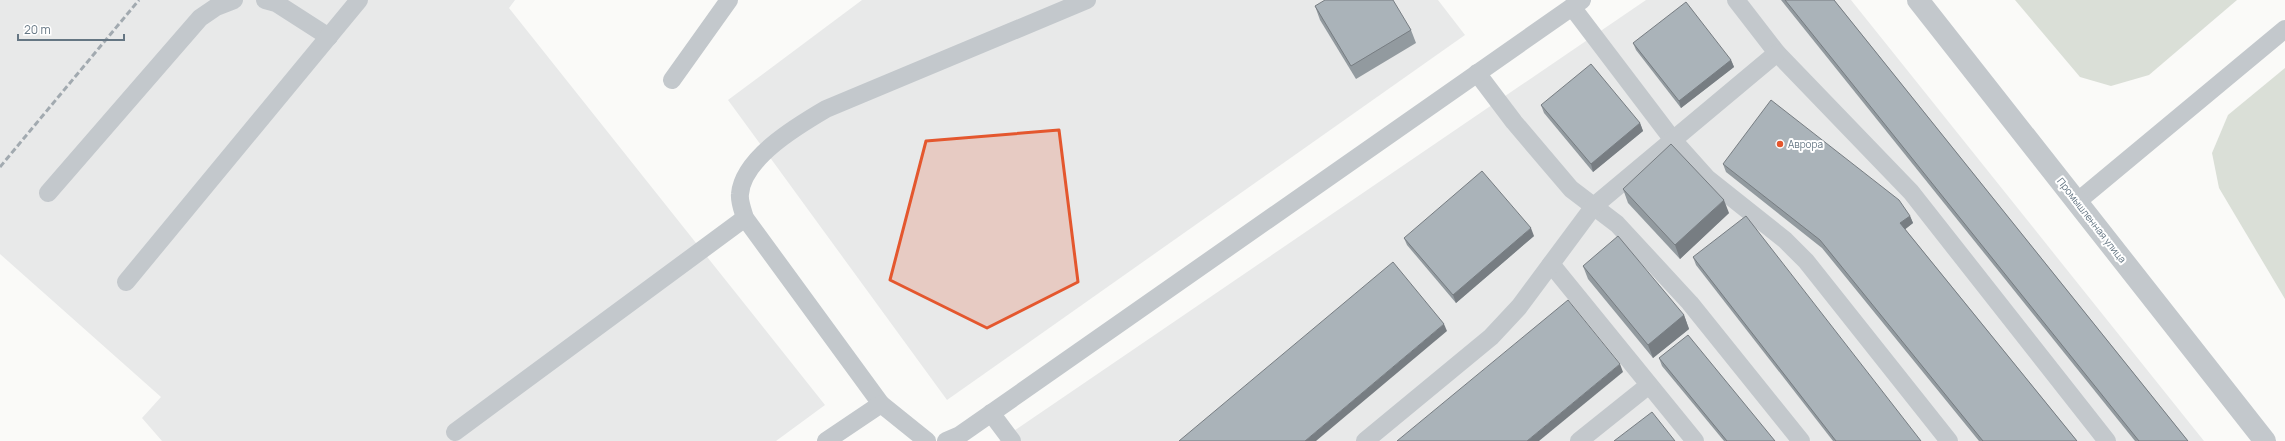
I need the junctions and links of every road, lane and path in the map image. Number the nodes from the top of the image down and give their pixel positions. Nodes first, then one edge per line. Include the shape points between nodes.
1 (234, 0) edge
2 (265, 0) edge
3 (359, 0) edge
4 (729, 0) edge
5 (1086, 0) edge
6 (1736, 0) edge
7 (1918, 0) edge
8 (1577, 3) edge
9 (2285, 29) edge
10 (329, 37) junction
11 (1777, 53) junction
12 (1477, 74) junction
13 (672, 80) dead end
14 (1673, 140) junction
15 (48, 193) dead end
16 (2078, 202) junction
17 (1594, 206) junction
18 (745, 218) junction
19 (1551, 264) junction
20 (126, 282) dead end
21 (1649, 385) junction
22 (881, 404) junction
23 (991, 413) junction
24 (455, 432) dead end
25 (826, 441) edge
26 (927, 441) edge
27 (946, 441) edge
28 (1012, 441) edge
29 (1364, 441) edge
30 (1579, 441) edge
31 (1695, 441) edge
32 (1801, 441) edge
33 (1949, 441) edge
34 (2107, 441) edge
35 (2265, 441) edge

1 - 15 lane via 216,7 200,18
2 - 10 lane via 276,3
3 - 10 lane
4 - 13 lane
5 - 18 lane via 826,109 795,127 766,152 744,177 740,195
6 - 11 lane
7 - 16 street, Промышленная улица
8 - 12 lane
8 - 14 lane
9 - 16 lane
10 - 20 lane
11 - 14 lane
11 - 34 lane via 1911,192
12 - 17 lane via 1571,189
12 - 23 lane
14 - 17 lane
14 - 33 lane via 1707,178 1785,240 1806,261
16 - 35 street, Промышленная улица
17 - 19 lane
17 - 32 lane via 1618,224 1690,303
18 - 22 lane
18 - 24 lane
19 - 21 lane
19 - 29 lane via 1519,307 1491,337
21 - 30 lane
21 - 31 lane
22 - 25 lane
22 - 26 lane
23 - 27 lane via 960,435
23 - 28 lane

